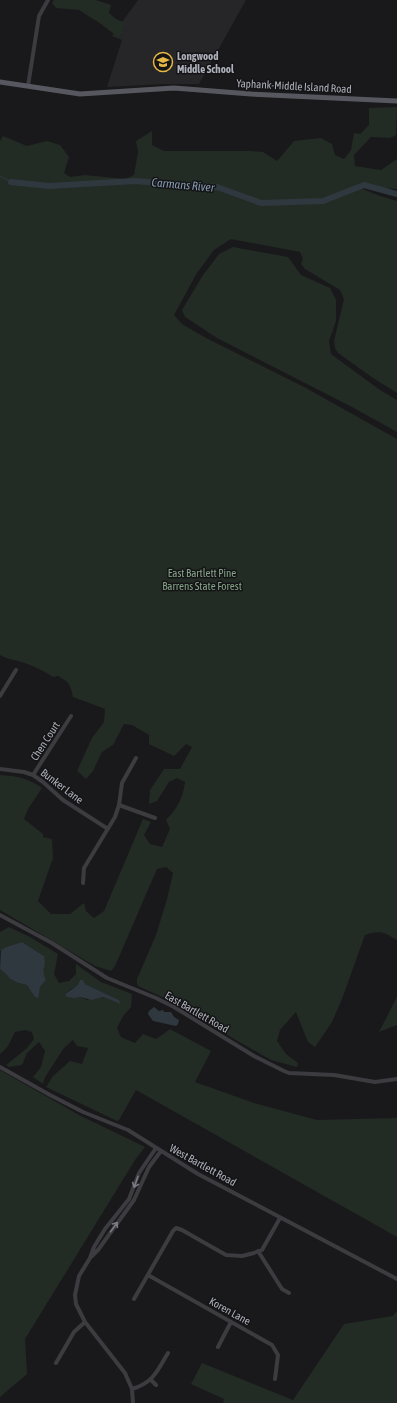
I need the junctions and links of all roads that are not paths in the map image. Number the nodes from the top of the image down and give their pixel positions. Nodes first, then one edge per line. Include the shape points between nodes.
1 (48, 0) edge
2 (0, 82) edge
3 (28, 86) junction
4 (397, 101) edge
5 (16, 670) dead end
6 (0, 696) edge
7 (71, 716) dead end
8 (136, 758) dead end
9 (0, 769) edge
10 (34, 775) junction
11 (119, 804) junction
12 (155, 818) dead end
13 (108, 829) junction
14 (83, 883) dead end
15 (0, 915) edge
16 (0, 1068) edge
17 (397, 1079) edge
18 (156, 1148) junction
19 (161, 1151) junction
20 (144, 1164) junction
21 (149, 1167) junction
22 (280, 1218) junction
23 (97, 1242) junction
24 (102, 1245) junction
25 (258, 1252) junction
26 (90, 1258) junction
27 (148, 1275) junction
28 (397, 1280) edge
29 (289, 1293) dead end
30 (134, 1299) dead end
31 (85, 1322) junction
32 (231, 1322) junction
33 (218, 1347) dead end
34 (168, 1353) dead end
35 (56, 1363) dead end
36 (151, 1380) junction
37 (275, 1380) dead end
38 (156, 1386) dead end
39 (132, 1389) junction
40 (133, 1403) edge

1 - 3 street via 39,16
2 - 3 main road, Yaphank-Middle Island Road
3 - 4 main road, Yaphank-Middle Island Road via 80,94 174,88
5 - 6 street
7 - 10 street, Chen Court
8 - 11 street via 122,783
9 - 10 street, Bunker Lane
10 - 13 street, Bunker Lane via 62,800
11 - 12 street
11 - 13 street
13 - 14 street via 86,864
15 - 17 street, East Bartlett Road via 107,978 174,1008 284,1071 334,1075 375,1082
16 - 18 street, West Bartlett Road via 83,1112 128,1130
18 - 19 street, West Bartlett Road
18 - 20 street
19 - 21 street
19 - 22 street, West Bartlett Road
20 - 21 street
20 -> 23 street via 129,1199
24 -> 21 street via 134,1200
22 - 25 street via 262,1250
22 - 28 street, West Bartlett Road
23 - 24 street
23 - 26 street
24 - 26 street
25 - 27 street via 242,1256 226,1255 176,1228
25 - 29 street via 282,1290
26 - 31 street via 79,1276 75,1295 76,1304
27 - 30 street
27 - 32 street, Koren Lane
31 - 35 street via 74,1332
31 - 39 street via 125,1373
32 - 33 street
32 - 37 street, Koren Lane via 274,1347 278,1355
34 - 36 street
36 - 38 street
36 - 39 street
39 - 40 street

